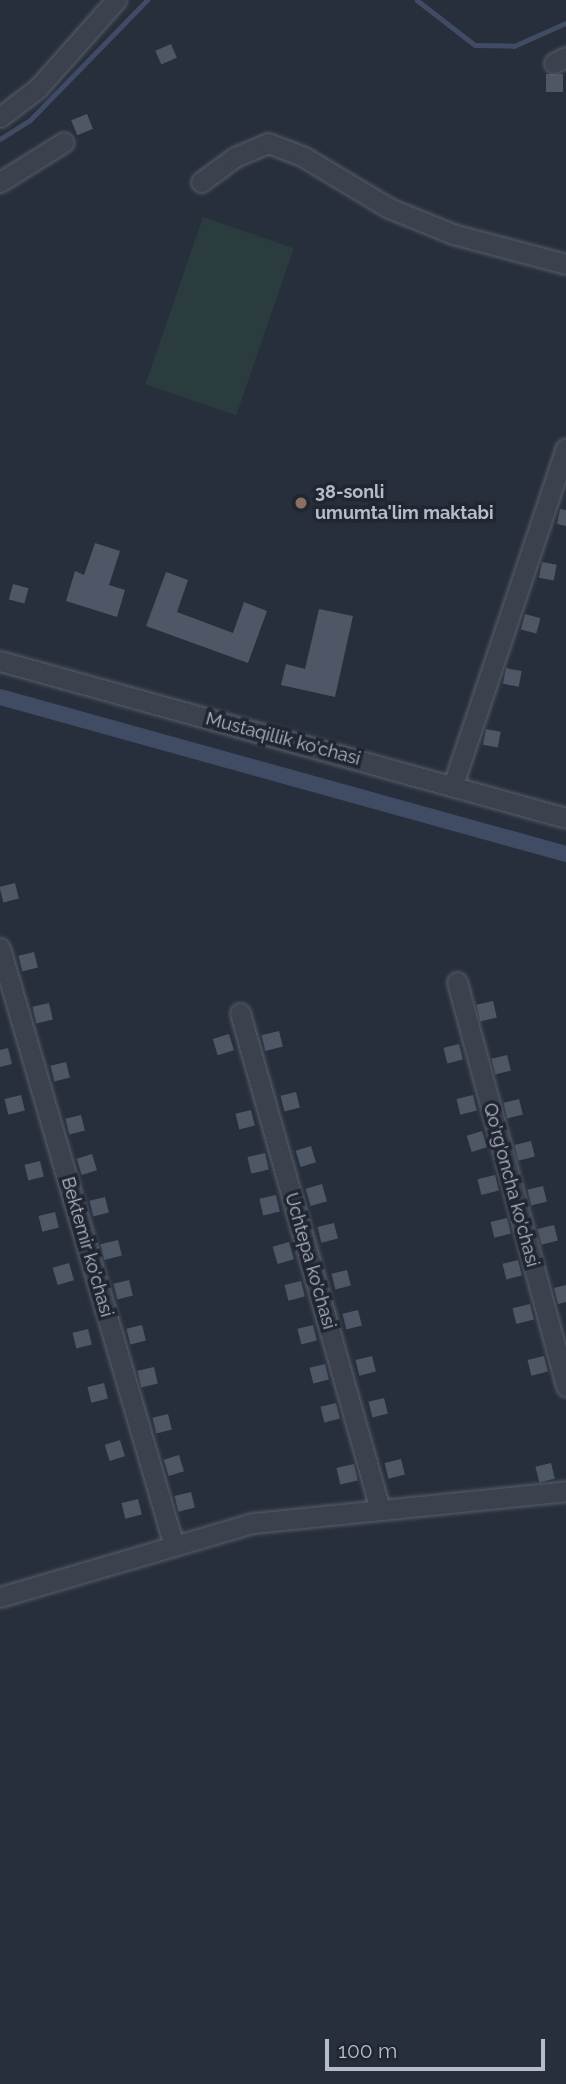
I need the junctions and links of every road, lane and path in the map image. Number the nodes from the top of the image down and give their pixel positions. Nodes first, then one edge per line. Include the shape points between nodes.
1 (116, 0) edge
2 (0, 117) edge
3 (64, 142) dead end
4 (0, 182) edge
5 (201, 182) dead end
6 (566, 264) edge
7 (566, 448) edge
8 (0, 661) edge
9 (453, 785) junction
10 (566, 818) edge
11 (0, 948) edge
12 (457, 982) dead end
13 (240, 1013) dead end
14 (566, 1387) edge
15 (566, 1491) edge
16 (380, 1509) junction
17 (174, 1546) junction
18 (0, 1597) edge

1 - 2 street via 37,88
3 - 4 street
5 - 6 street via 235,157 268,143 304,156 389,208 453,234
7 - 9 street
8 - 9 street, Mustaqillik ko'chasi
9 - 10 street, Mustaqillik ko'chasi
11 - 17 street, Bektemir ko'chasi
12 - 14 street, Qo'rg'oncha ko'chasi
13 - 16 street, Uchtepa ko'chasi
15 - 16 street
16 - 17 street via 253,1522
17 - 18 street

